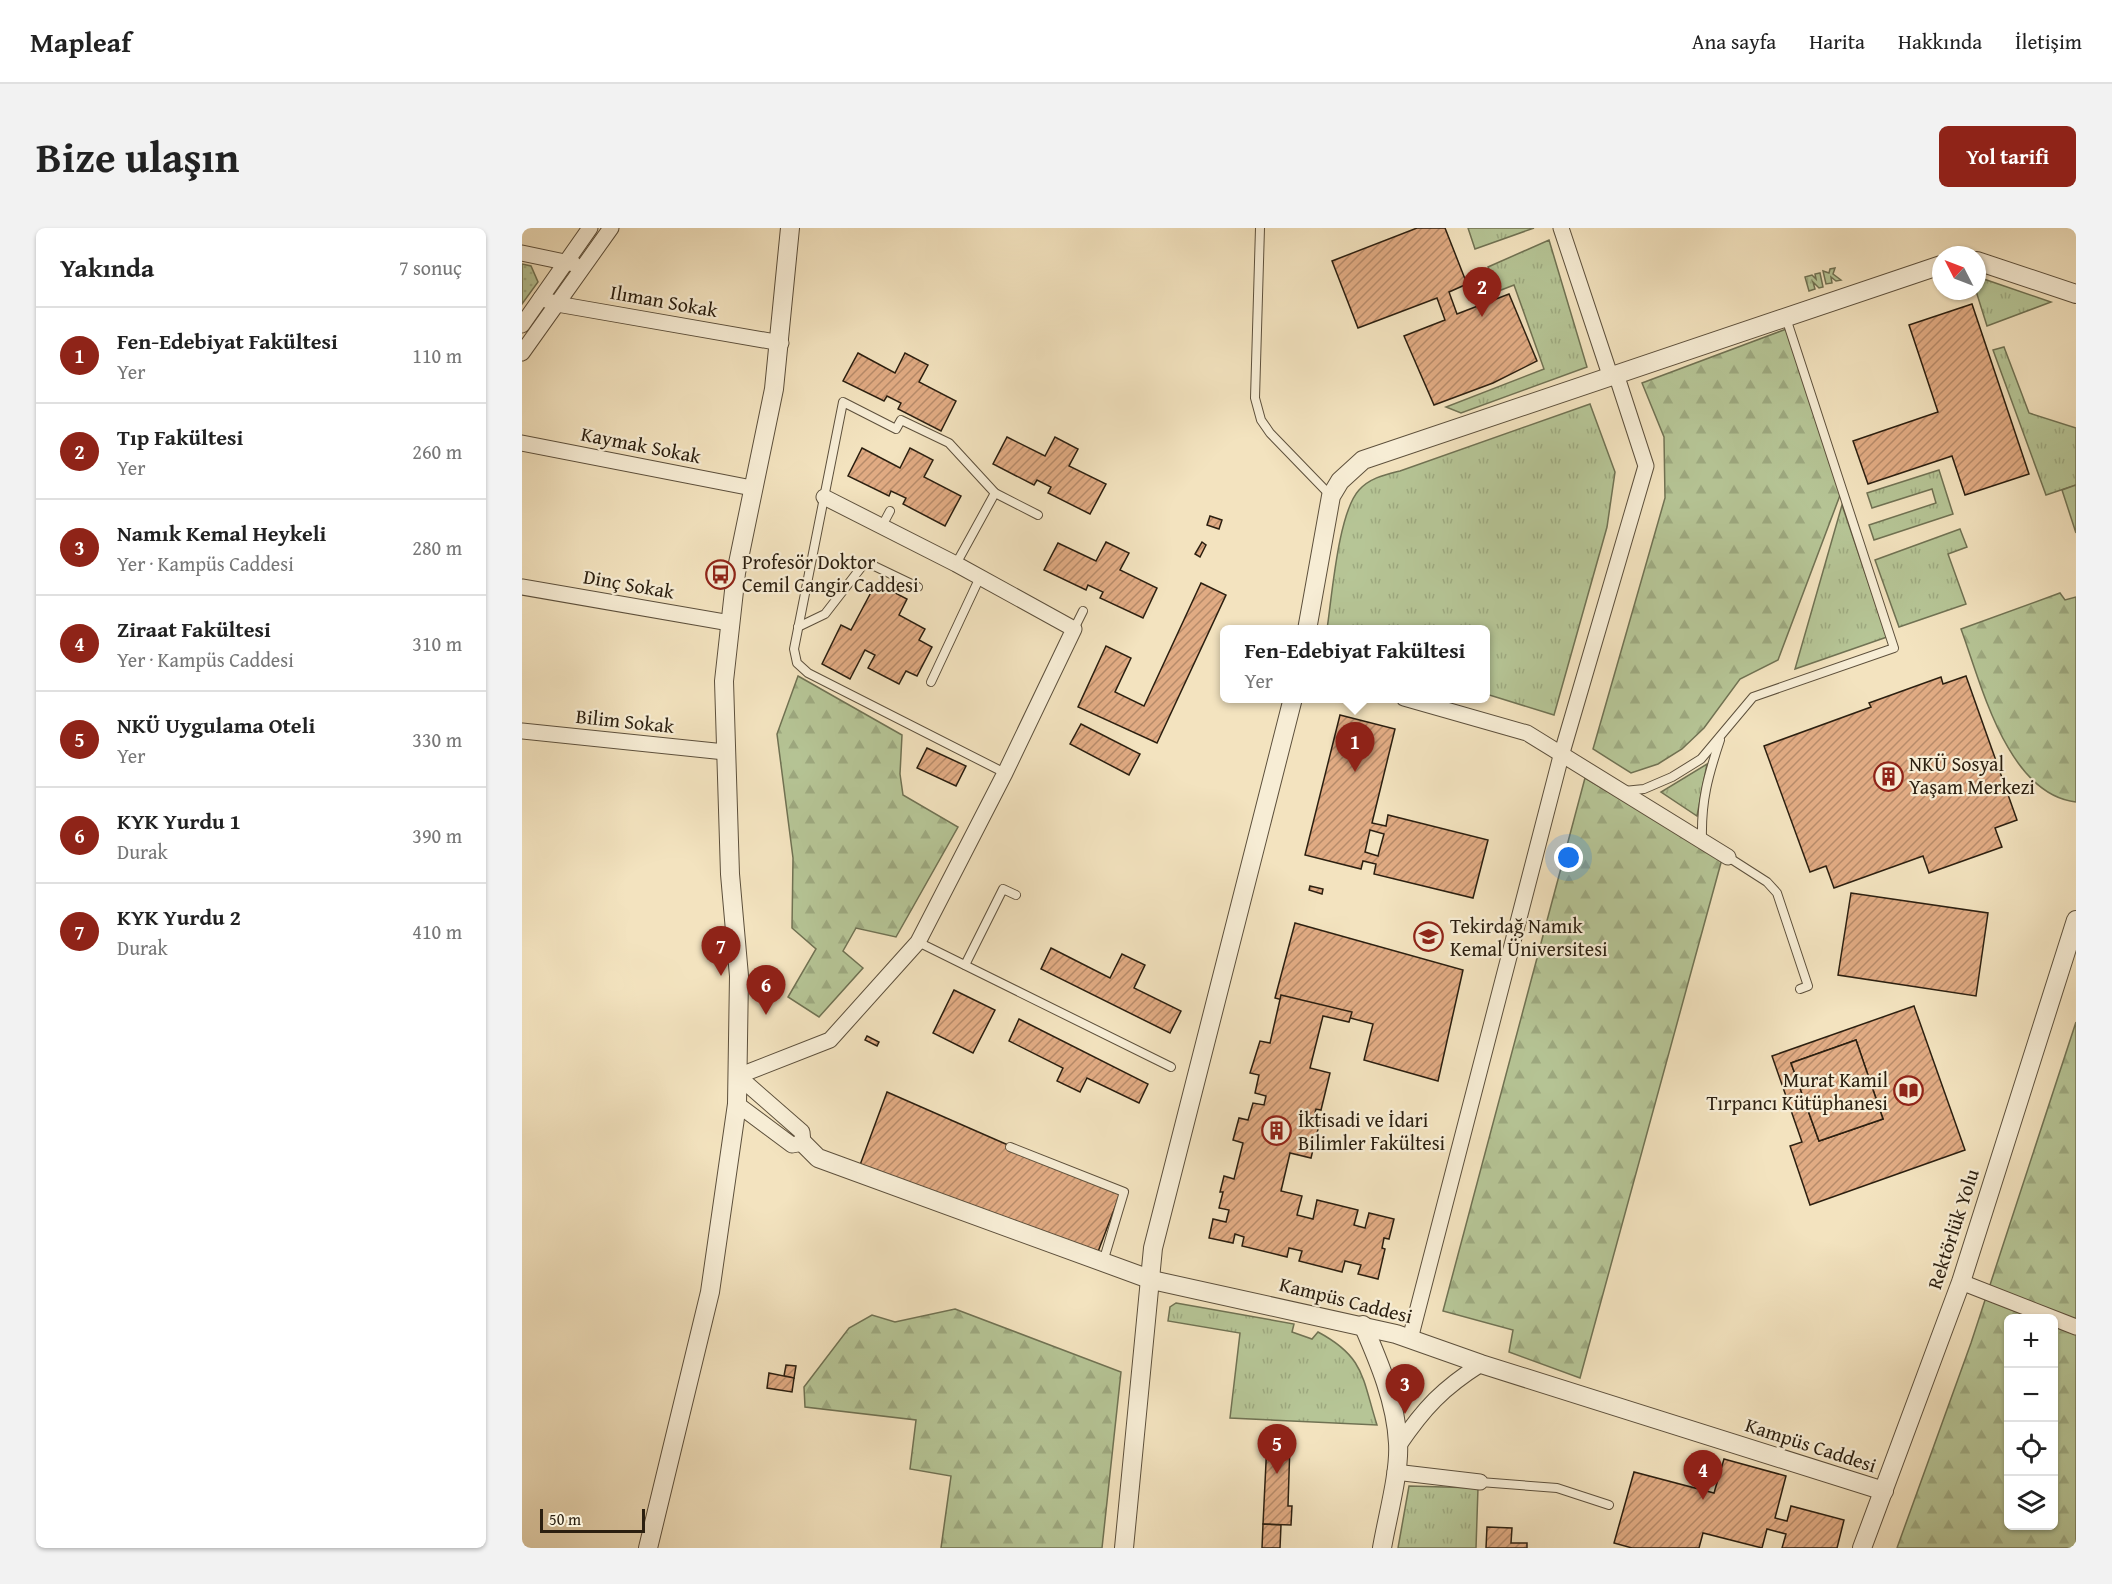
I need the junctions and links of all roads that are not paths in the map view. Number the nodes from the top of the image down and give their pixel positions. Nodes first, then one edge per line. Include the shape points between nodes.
1 (590, 228) edge
2 (611, 228) edge
3 (790, 228) edge
4 (1260, 228) edge
5 (1561, 228) edge
6 (522, 253) edge
7 (567, 261) junction
8 (1986, 264) edge
9 (583, 268) junction
10 (1932, 268) edge
11 (2076, 294) edge
12 (541, 298) junction
13 (557, 304) junction
14 (1786, 318) junction
15 (522, 326) edge
16 (781, 343) junction
17 (522, 353) edge
18 (1613, 374) junction
19 (522, 443) edge
20 (752, 488) junction
21 (995, 493) junction
22 (1331, 496) junction
23 (824, 497) junction
24 (890, 511) dead end
25 (1038, 515) dead end
26 (882, 526) junction
27 (957, 564) junction
28 (980, 577) junction
29 (522, 587) edge
30 (918, 587) dead end
31 (1083, 611) dead end
32 (730, 623) junction
33 (1308, 625) edge
34 (798, 627) junction
35 (1074, 629) junction
36 (931, 682) dead end
37 (1292, 703) edge
38 (1418, 703) edge
39 (522, 731) edge
40 (1722, 736) junction
41 (725, 752) junction
42 (1561, 756) junction
43 (1005, 773) junction
44 (1620, 791) junction
45 (1702, 839) junction
46 (1728, 856) joint
47 (1016, 895) dead end
48 (2076, 920) edge
49 (918, 942) junction
50 (965, 966) junction
51 (1800, 989) dead end
52 (1171, 1067) dead end
53 (738, 1076) junction
54 (737, 1104) junction
55 (803, 1143) junction
56 (1010, 1147) dead end
57 (1102, 1264) junction
58 (1152, 1281) junction
59 (1960, 1282) junction
60 (1363, 1325) junction
61 (2076, 1327) edge
62 (1410, 1339) junction
63 (1481, 1364) junction
64 (1398, 1445) junction
65 (1395, 1472) junction
66 (1480, 1482) joint
67 (1884, 1491) junction
68 (1609, 1504) dead end
69 (648, 1548) edge
70 (1124, 1548) edge
71 (1382, 1548) edge
72 (1862, 1548) edge

1 - 7 street
2 - 9 street
3 - 16 street
4 - 22 lane via 1255,398 1261,420 1270,433
5 - 18 street
6 - 7 street
7 - 9 street
7 - 12 street
8 - 11 street
9 - 13 street
10 - 14 street
12 - 13 street, Ilıman Sokak
12 - 15 street
13 - 16 street, Ilıman Sokak
13 - 17 street
14 - 18 street via 1666,360
14 - 40 lane via 1894,648 1753,697
16 - 20 street
18 - 22 street via 1375,455 1352,468
18 - 42 street via 1646,466
19 - 20 street, Kaymak Sokak
20 - 32 street
21 - 23 lane via 949,442 901,420 896,429 843,402
21 - 25 lane
21 - 27 lane
22 - 33 street
23 - 26 street
23 - 34 lane
24 - 26 lane
26 - 27 street
27 - 28 street
28 - 35 street
28 - 36 lane
29 - 32 street, Dinç Sokak
30 - 34 lane via 870,564 863,565 825,614
31 - 35 lane
32 - 41 street via 724,681
34 - 43 lane via 794,649 797,663 808,673
35 - 43 street
37 - 58 street via 1161,1212 1153,1248
38 - 42 street via 1527,733
39 - 41 street, Bilim Sokak
40 - 44 lane via 1701,759 1672,777 1644,789
40 - 45 lane via 1701,808
41 - 53 street via 739,976
42 - 44 street
42 - 62 street
43 - 49 street
44 - 45 street
45 - 46 street
46 - 51 lane via 1777,893 1808,986
47 - 50 lane via 1003,889
48 - 59 street, Rektörlük Yolu
49 - 50 lane
49 - 53 street via 830,1040
50 - 52 lane
53 - 54 street
53 - 55 street via 802,1132
54 - 55 street via 792,1145
54 - 69 street via 710,1292
55 - 57 street, Kampüs Caddesi via 818,1158
56 - 57 lane via 1124,1192
57 - 58 street, Kampüs Caddesi
58 - 60 street, Kampüs Caddesi
58 - 70 street
59 - 61 street
59 - 67 street, Rektörlük Yolu
60 - 62 street, Kampüs Caddesi
60 - 64 street via 1392,1408
62 - 63 street, Kampüs Caddesi
63 - 64 street via 1449,1384
63 - 67 street, Kampüs Caddesi
64 - 65 street
65 - 66 street
65 - 71 street
66 - 68 lane via 1557,1488
67 - 72 street, Rektörlük Yolu

